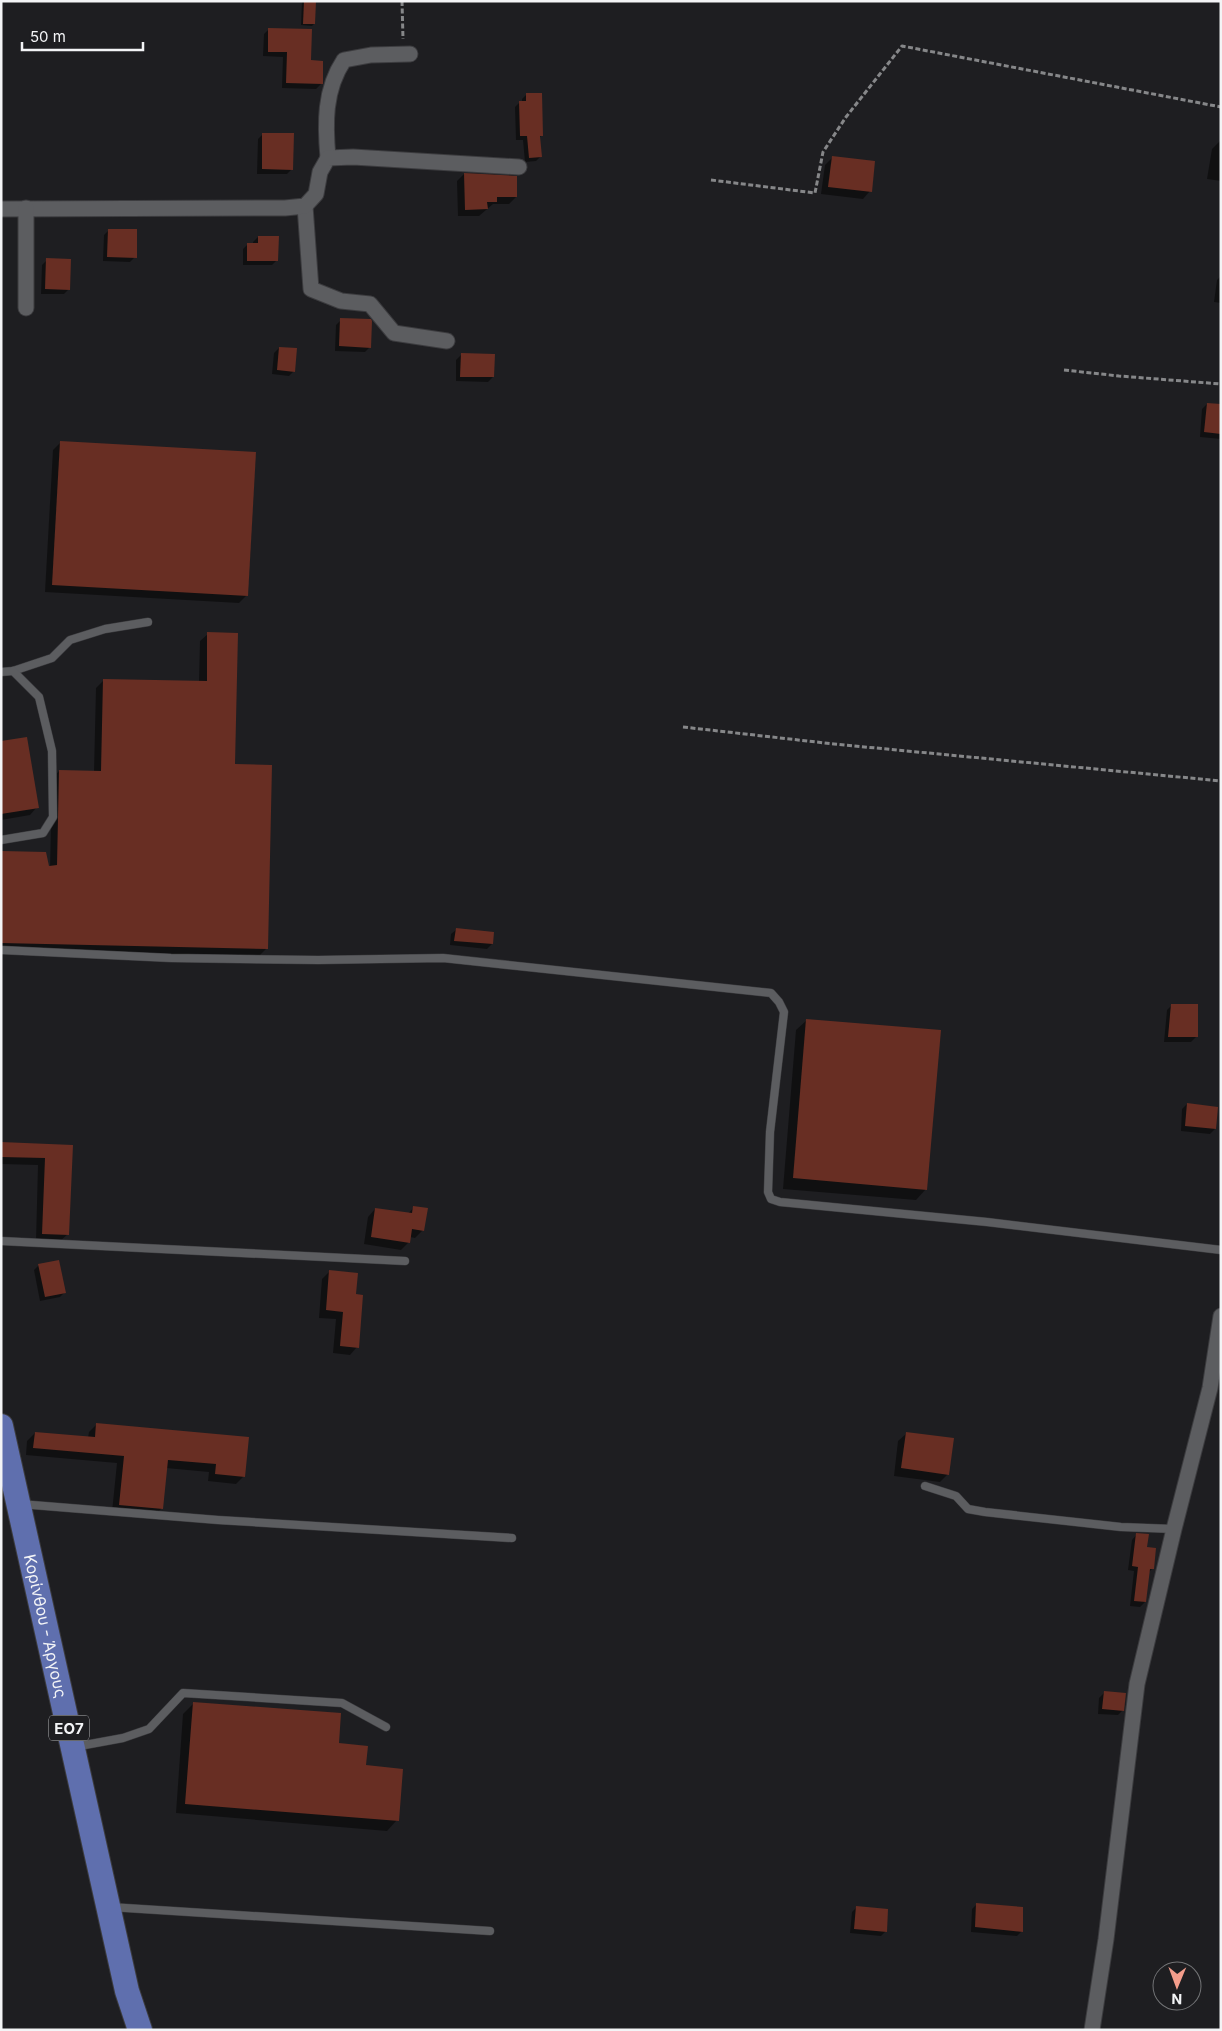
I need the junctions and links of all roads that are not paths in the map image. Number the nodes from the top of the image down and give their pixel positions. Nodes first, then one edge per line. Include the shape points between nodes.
1 (405, 54) road end
2 (328, 158) junction
3 (520, 167) dead end
4 (305, 206) junction
5 (26, 208) junction
6 (1, 209) edge
7 (26, 308) dead end
8 (447, 341) dead end
9 (148, 622) dead end
10 (13, 671) junction
11 (1, 672) edge
12 (1, 840) edge
13 (1, 950) edge
14 (1, 1241) edge
15 (1221, 1250) edge
16 (405, 1260) dead end
17 (1221, 1316) edge
18 (1, 1426) edge
19 (925, 1486) dead end
20 (20, 1504) junction
21 (1174, 1529) junction
22 (512, 1538) dead end
23 (386, 1727) dead end
24 (73, 1747) junction
25 (109, 1906) junction
26 (490, 1931) dead end
27 (140, 2030) edge
28 (1092, 2030) edge

1 - 2 street via 344,60 335,73 329,95 325,127
2 - 3 street
2 - 4 street via 320,172 316,194
4 - 5 street
4 - 8 street via 310,288 341,301 370,304 394,333
5 - 6 street
5 - 7 street
9 - 10 lane via 105,629 70,640 52,658
10 - 11 lane
10 - 12 lane via 39,697 52,751 53,817 43,833
13 - 15 lane via 171,958 442,958 771,993 784,1012 770,1132 768,1192 772,1199
14 - 16 lane
17 - 21 street via 1210,1388
18 - 20 main road, Κορίνθου - Άργους / ΕΟ7
19 - 21 lane via 956,1496 968,1509 985,1512 1121,1527
20 - 22 lane
20 - 24 main road, Κορίνθου - Άργους / ΕΟ7
21 - 28 street via 1136,1684
23 - 24 lane via 342,1703 183,1694 149,1729 123,1738
24 - 25 main road, Κορίνθου - Άργους / ΕΟ7
25 - 26 lane
25 - 27 main road, Κορίνθου - Άργους / ΕΟ7 via 127,1991

